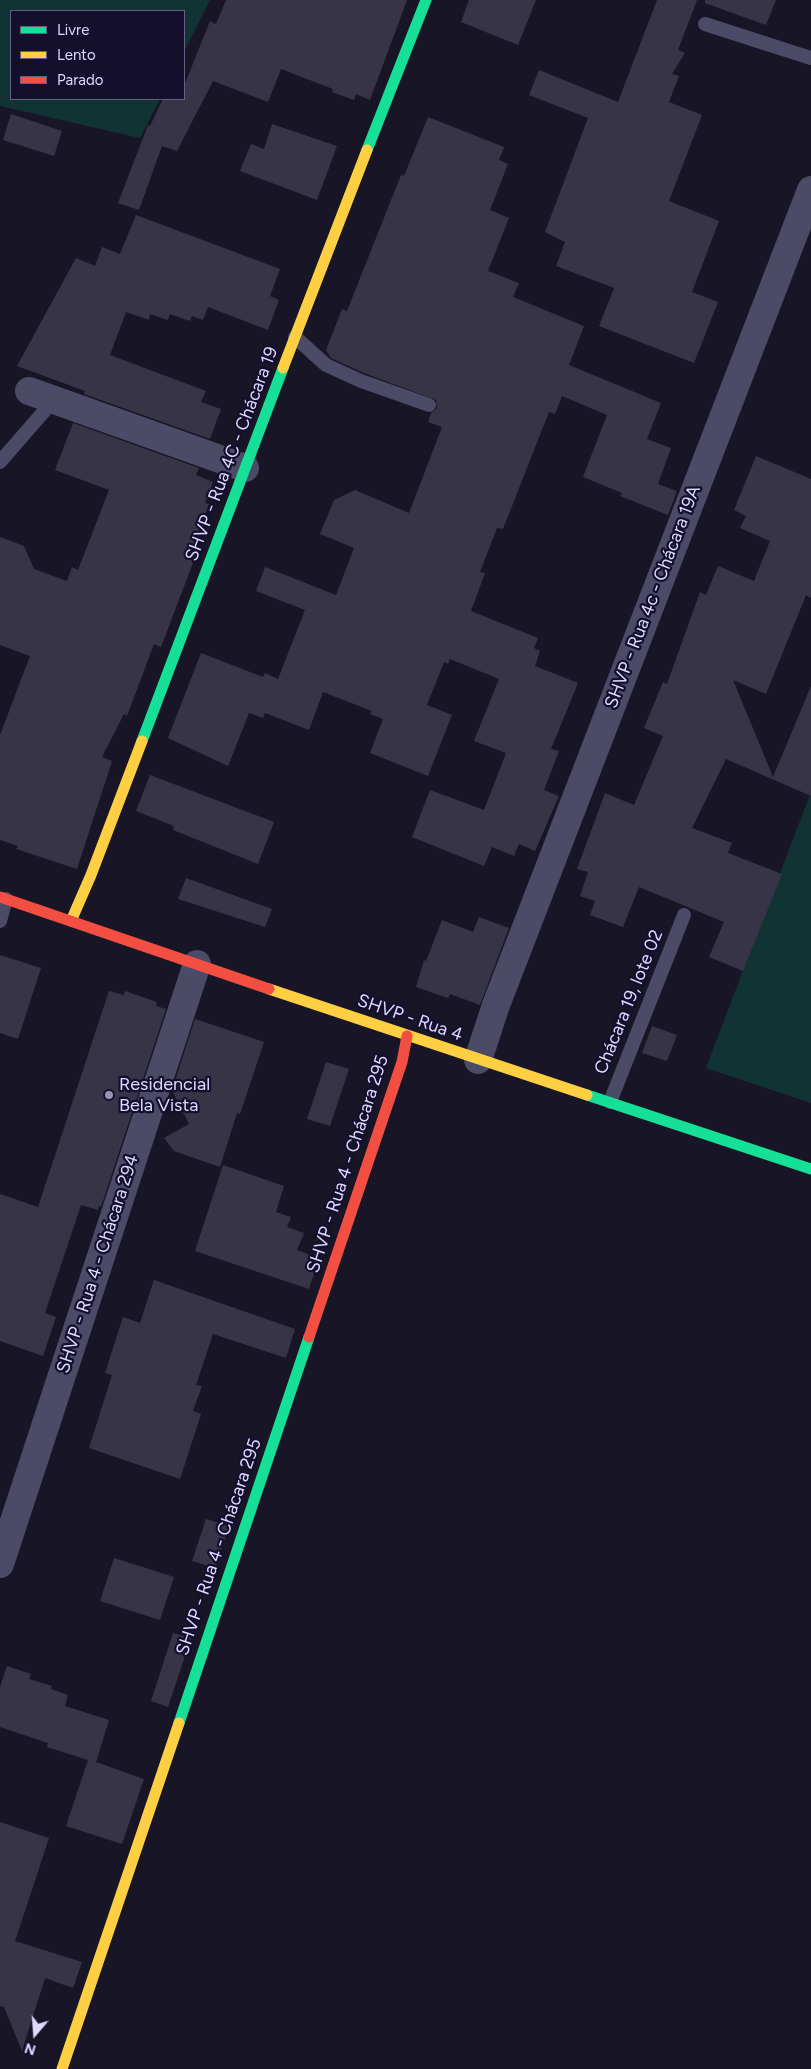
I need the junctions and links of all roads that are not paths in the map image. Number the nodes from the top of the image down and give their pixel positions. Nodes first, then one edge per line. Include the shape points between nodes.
1 (426, 0) edge
2 (705, 24) dead end
3 (811, 58) edge
4 (811, 190) edge
5 (295, 338) junction
6 (42, 396) joint
7 (429, 405) dead end
8 (0, 462) edge
9 (246, 468) junction
10 (3, 898) edge
11 (684, 915) dead end
12 (0, 921) edge
13 (71, 922) junction
14 (197, 964) junction
15 (407, 1036) junction
16 (478, 1060) junction
17 (610, 1102) junction
18 (811, 1168) edge
19 (0, 1564) edge
20 (62, 2069) edge

1 - 5 street, SHVP - Rua 4C - Chácara 19
2 - 3 lane
4 - 16 street, SHVP - Rua 4c - Chácara 19A via 496,1005
5 - 7 lane via 326,365
5 - 9 street, SHVP - Rua 4C - Chácara 19
6 - 8 lane
6 - 9 street
9 - 13 street, SHVP - Rua 4C - Chácara 19
10 - 12 lane
10 - 13 street, SHVP - Rua 4
11 - 17 lane, Chácara 19, lote 02
13 - 14 street, SHVP - Rua 4
14 - 15 street, SHVP - Rua 4
14 - 19 street, SHVP - Rua 4 - Chácara 294
15 - 16 street, SHVP - Rua 4
15 - 20 street, SHVP - Rua 4 - Chácara 295 via 399,1071
16 - 17 street, SHVP - Rua 4
17 - 18 street, SHVP - Rua 4

